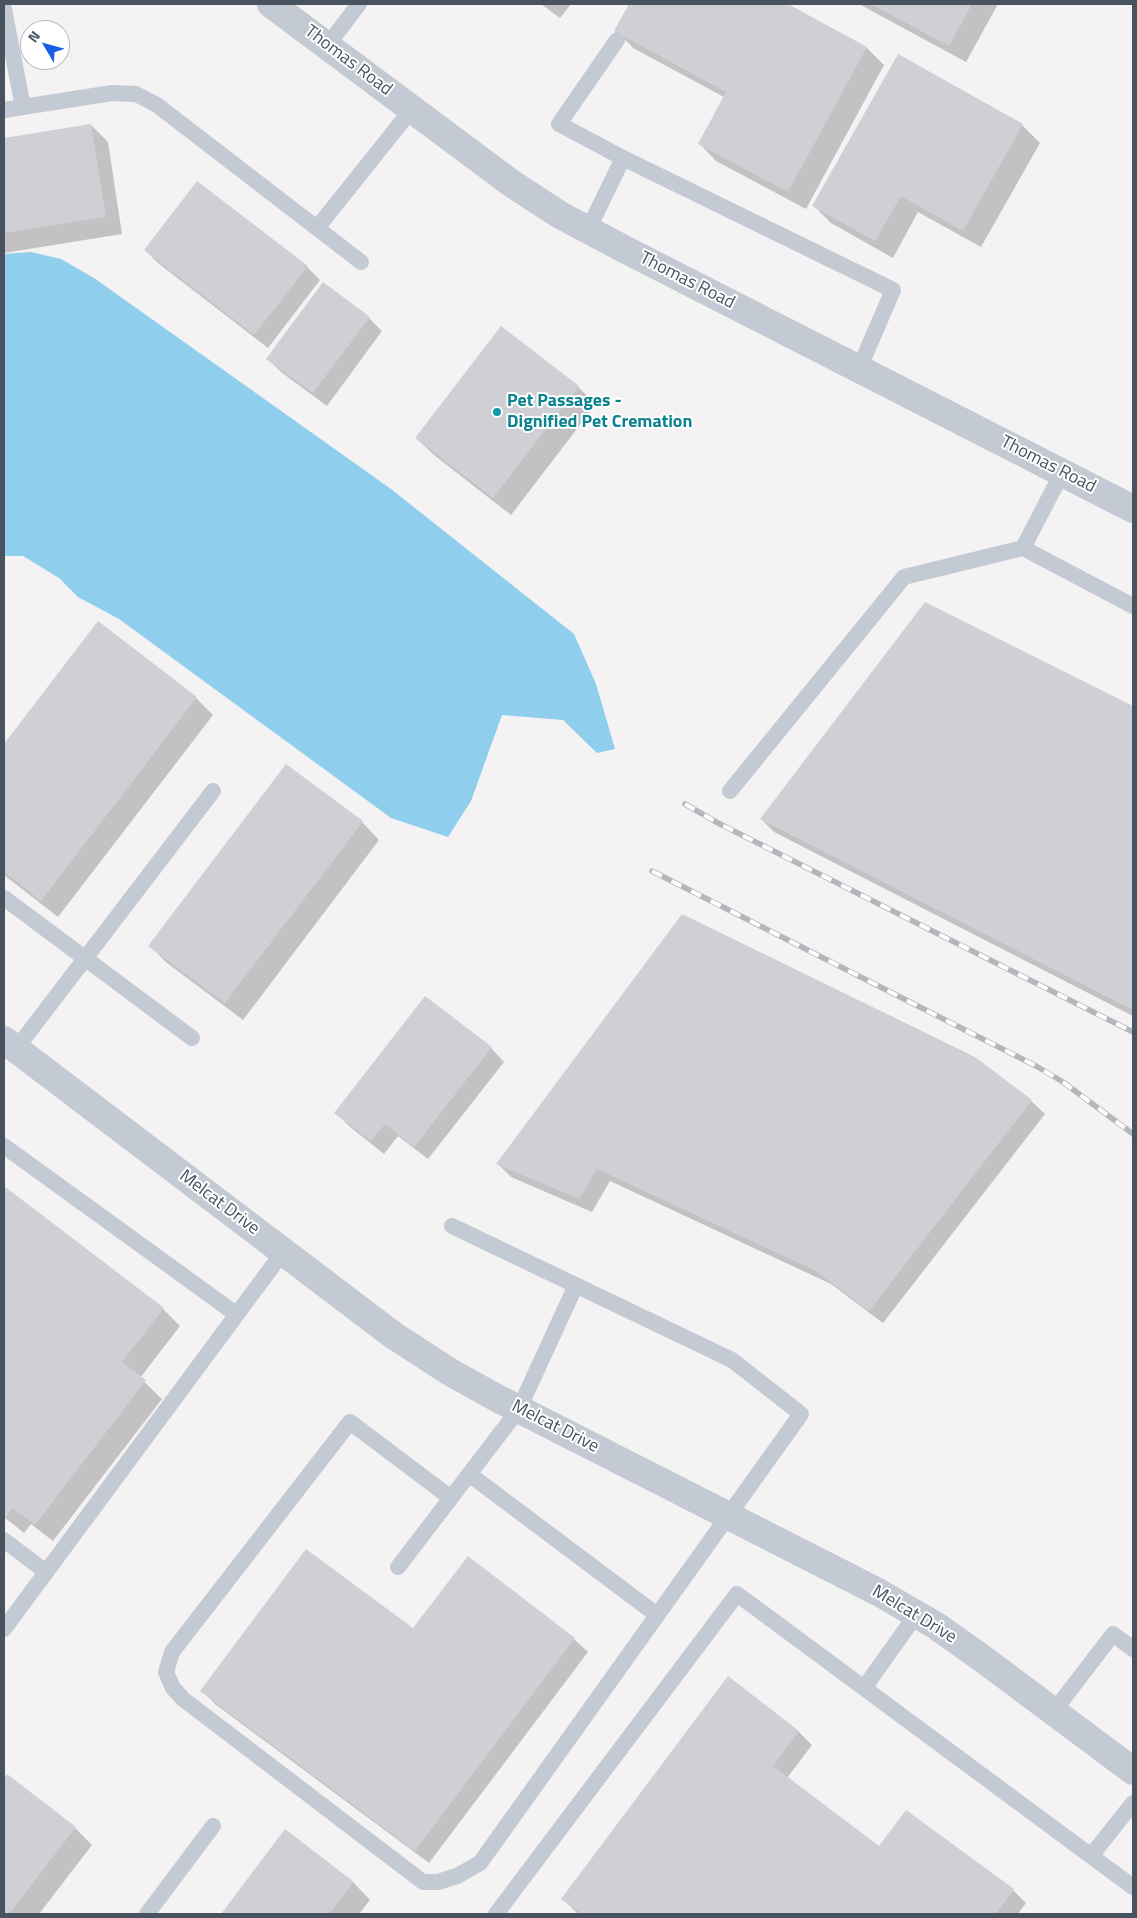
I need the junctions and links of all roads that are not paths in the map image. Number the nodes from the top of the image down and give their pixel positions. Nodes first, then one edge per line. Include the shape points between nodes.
1 (271, 4) edge
2 (359, 4) edge
3 (4, 9) edge
4 (617, 40) dead end
5 (327, 46) junction
6 (23, 107) junction
7 (412, 109) junction
8 (4, 110) edge
9 (623, 158) junction
10 (317, 228) junction
11 (588, 230) junction
12 (361, 262) dead end
13 (859, 369) junction
14 (1062, 473) junction
15 (1133, 509) edge
16 (1023, 548) junction
17 (1133, 606) edge
18 (213, 791) dead end
19 (730, 792) dead end
20 (4, 898) edge
21 (85, 958) junction
22 (192, 1038) dead end
23 (10, 1044) edge
24 (4, 1146) edge
25 (452, 1226) dead end
26 (283, 1252) junction
27 (576, 1285) junction
28 (236, 1314) junction
29 (519, 1409) junction
30 (469, 1474) junction
31 (451, 1498) junction
32 (728, 1515) junction
33 (4, 1540) edge
34 (398, 1567) dead end
35 (46, 1572) junction
36 (916, 1614) junction
37 (657, 1615) junction
38 (4, 1629) edge
39 (1133, 1649) edge
40 (864, 1688) junction
41 (1054, 1711) junction
42 (1133, 1771) edge
43 (1133, 1803) edge
44 (213, 1826) dead end
45 (1091, 1856) junction
46 (1133, 1887) edge
47 (147, 1914) edge
48 (496, 1914) edge

1 - 5 street, Thomas Road
2 - 5 lane
3 - 6 lane
4 - 9 lane via 559,124
5 - 7 street, Thomas Road
6 - 8 lane
6 - 10 lane via 112,93 136,94 157,105
7 - 10 lane
7 - 11 street, Thomas Road via 533,198
9 - 11 lane
9 - 13 lane via 893,290
10 - 12 lane
11 - 13 street, Thomas Road
13 - 14 street, Thomas Road
14 - 15 street, Thomas Road
14 - 16 lane
16 - 17 lane
16 - 19 lane via 904,578
18 - 21 lane
20 - 21 lane
21 - 22 lane
21 - 23 lane
23 - 26 street, Melcat Drive
24 - 28 lane
25 - 27 lane
26 - 28 lane
26 - 29 street, Melcat Drive via 393,1335 450,1372
27 - 29 lane
27 - 32 lane via 732,1360 801,1414
28 - 35 lane
29 - 30 lane
29 - 32 street, Melcat Drive
30 - 31 lane
30 - 37 lane
31 - 34 lane
31 - 37 lane via 350,1422 172,1652 166,1672 173,1688 183,1699 423,1882 438,1882 457,1876 480,1863
32 - 36 street, Melcat Drive
32 - 37 lane
33 - 35 lane
35 - 38 lane
36 - 40 lane
36 - 41 street, Melcat Drive via 983,1658
39 - 41 lane via 1113,1634
40 - 45 lane
40 - 48 lane via 737,1594
41 - 42 street, Melcat Drive
43 - 45 lane
44 - 47 lane
45 - 46 lane

